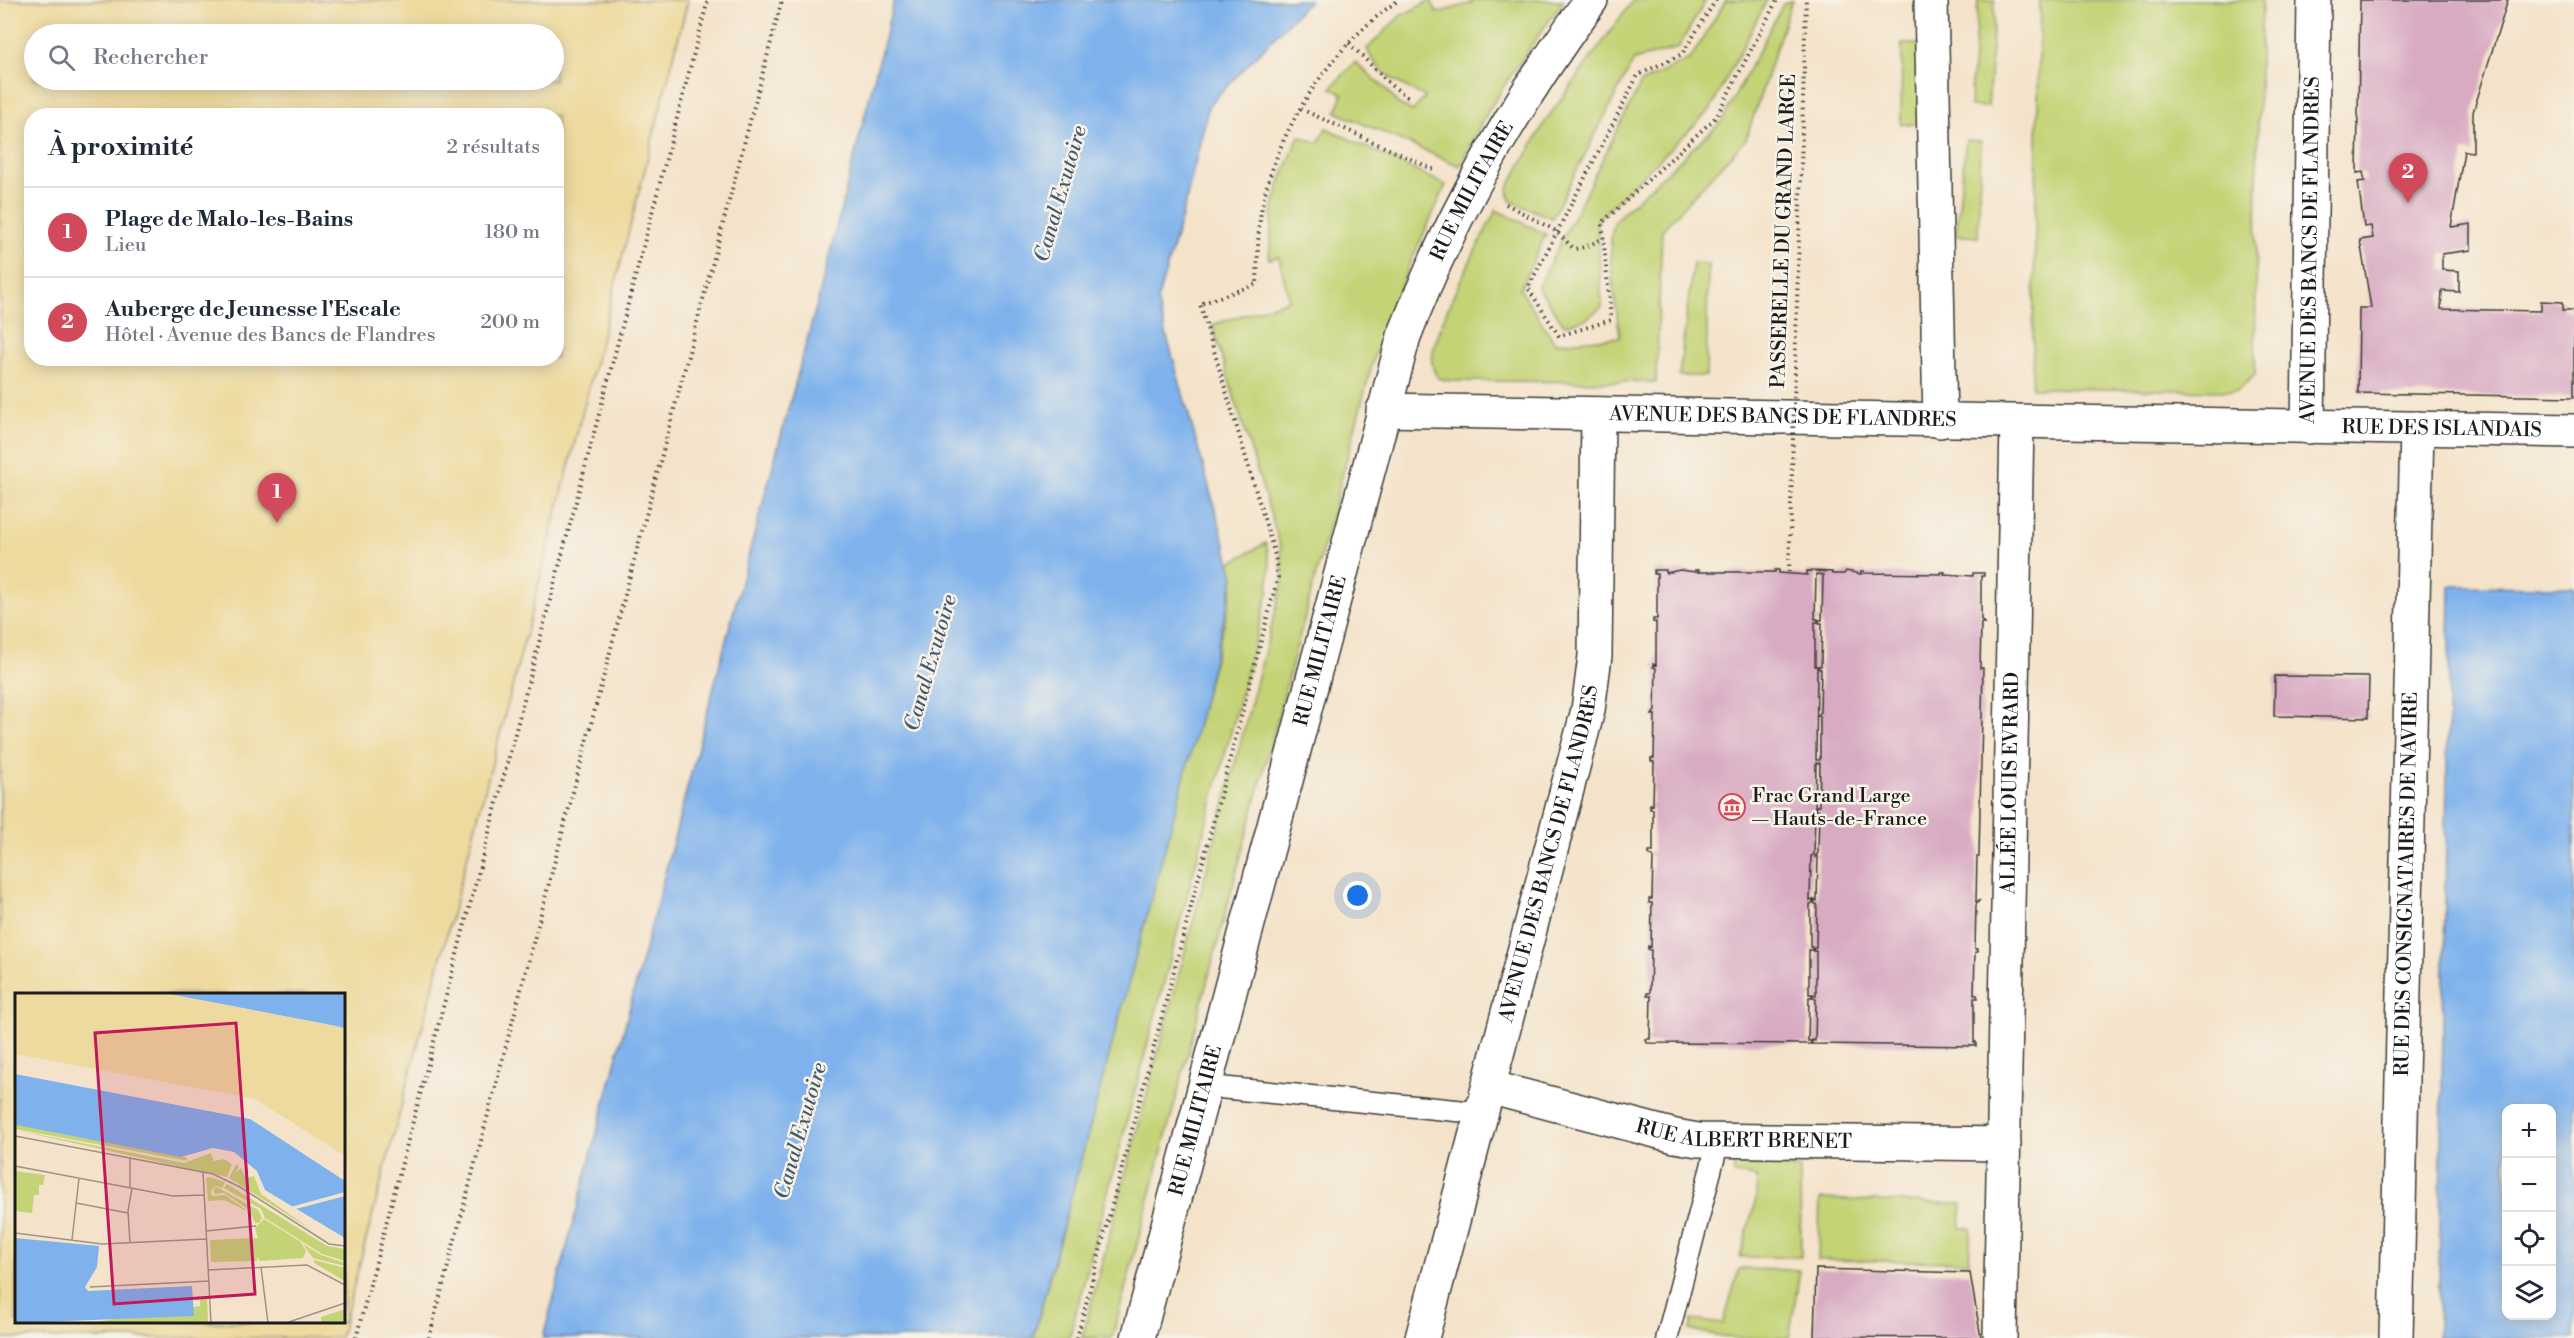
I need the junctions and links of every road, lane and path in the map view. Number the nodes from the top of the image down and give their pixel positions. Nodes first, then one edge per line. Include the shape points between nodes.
1 (708, 0) edge
2 (782, 0) edge
3 (1399, 0) edge
4 (1591, 0) edge
5 (1716, 0) edge
6 (1777, 0) edge
7 (1806, 0) edge
8 (1931, 0) edge
9 (2314, 0) edge
10 (1349, 44) junction
11 (1411, 99) dead end
12 (1301, 109) junction
13 (1471, 187) junction
14 (1508, 205) dead end
15 (1556, 231) junction
16 (1604, 238) junction
17 (1383, 410) junction
18 (1598, 414) junction
19 (1940, 421) junction
20 (2017, 422) junction
21 (2308, 427) junction
22 (2417, 428) junction
23 (2574, 431) edge
24 (1789, 572) dead end
25 (1204, 1086) junction
26 (1485, 1100) junction
27 (1719, 1142) junction
28 (2004, 1144) junction
29 (356, 1338) edge
30 (429, 1338) edge
31 (1077, 1338) edge
32 (1137, 1338) edge
33 (1422, 1338) edge
34 (1667, 1338) edge
35 (2000, 1338) edge
36 (2396, 1338) edge

1 - 29 path
2 - 30 path
3 - 10 path
4 - 13 street, RUE MILITAIRE via 1527,91
5 - 15 path via 1682,54 1638,75
6 - 16 path via 1716,117 1602,223
7 - 24 path, PASSERELLE DU GRAND LARGE, bridge
8 - 19 street
9 - 21 street, AVENUE DES BANCS DE FLANDRES
10 - 11 path via 1385,80
10 - 12 path
12 - 13 path
12 - 31 path via 1264,193 1257,284 1200,304 1275,555 1278,577
13 - 17 street, RUE MILITAIRE via 1411,318
14 - 15 path
15 - 16 path via 1574,249
15 - 16 path via 1528,288 1559,336 1611,320
17 - 18 street
17 - 25 street, RUE MILITAIRE
18 - 19 street, AVENUE DES BANCS DE FLANDRES
18 - 26 street, AVENUE DES BANCS DE FLANDRES via 1595,656 1591,692
19 - 20 street, AVENUE DES BANCS DE FLANDRES
20 - 21 street, AVENUE DES BANCS DE FLANDRES
20 - 28 street, ALLÉE LOUIS EVRARD
21 - 22 street, RUE DES ISLANDAIS
22 - 23 street, RUE DES ISLANDAIS
22 - 36 street, RUE DES CONSIGNATAIRES DE NAVIRE
25 - 26 lane
25 - 32 street, RUE MILITAIRE
26 - 27 street, RUE ALBERT BRENET
26 - 33 street, AVENUE DES BANCS DE FLANDRES
27 - 28 street, RUE ALBERT BRENET
27 - 34 lane
28 - 35 street, ALLÉE LOUIS EVRARD

